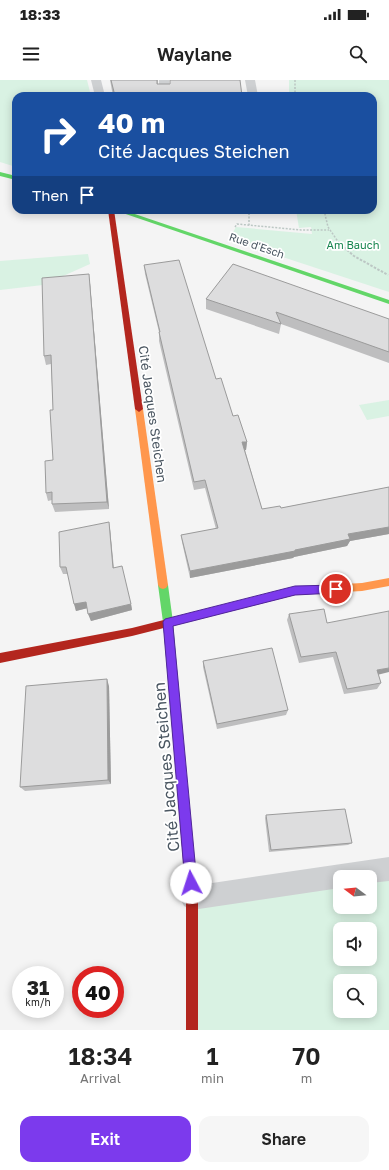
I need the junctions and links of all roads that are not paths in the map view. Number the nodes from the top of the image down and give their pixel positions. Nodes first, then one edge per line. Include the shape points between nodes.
1 (96, 80) edge
2 (164, 80) edge
3 (250, 80) edge
4 (99, 92) edge
5 (164, 92) edge
6 (252, 92) edge
7 (0, 174) edge
8 (12, 177) edge
9 (112, 214) edge
10 (139, 214) edge
11 (389, 302) edge
12 (389, 582) edge
13 (168, 622) junction
14 (0, 658) edge
15 (389, 869) edge
16 (192, 898) junction
17 (192, 1030) edge

1 - 4 lane
2 - 5 lane
3 - 6 lane
7 - 8 street
9 - 13 street, Cité Jacques Steichen
10 - 11 street, Rue d'Esch
12 - 13 street via 362,588 295,591
13 - 14 street via 132,632
13 - 16 street, Cité Jacques Steichen
15 - 16 lane
16 - 17 street, Cité Jacques Steichen

